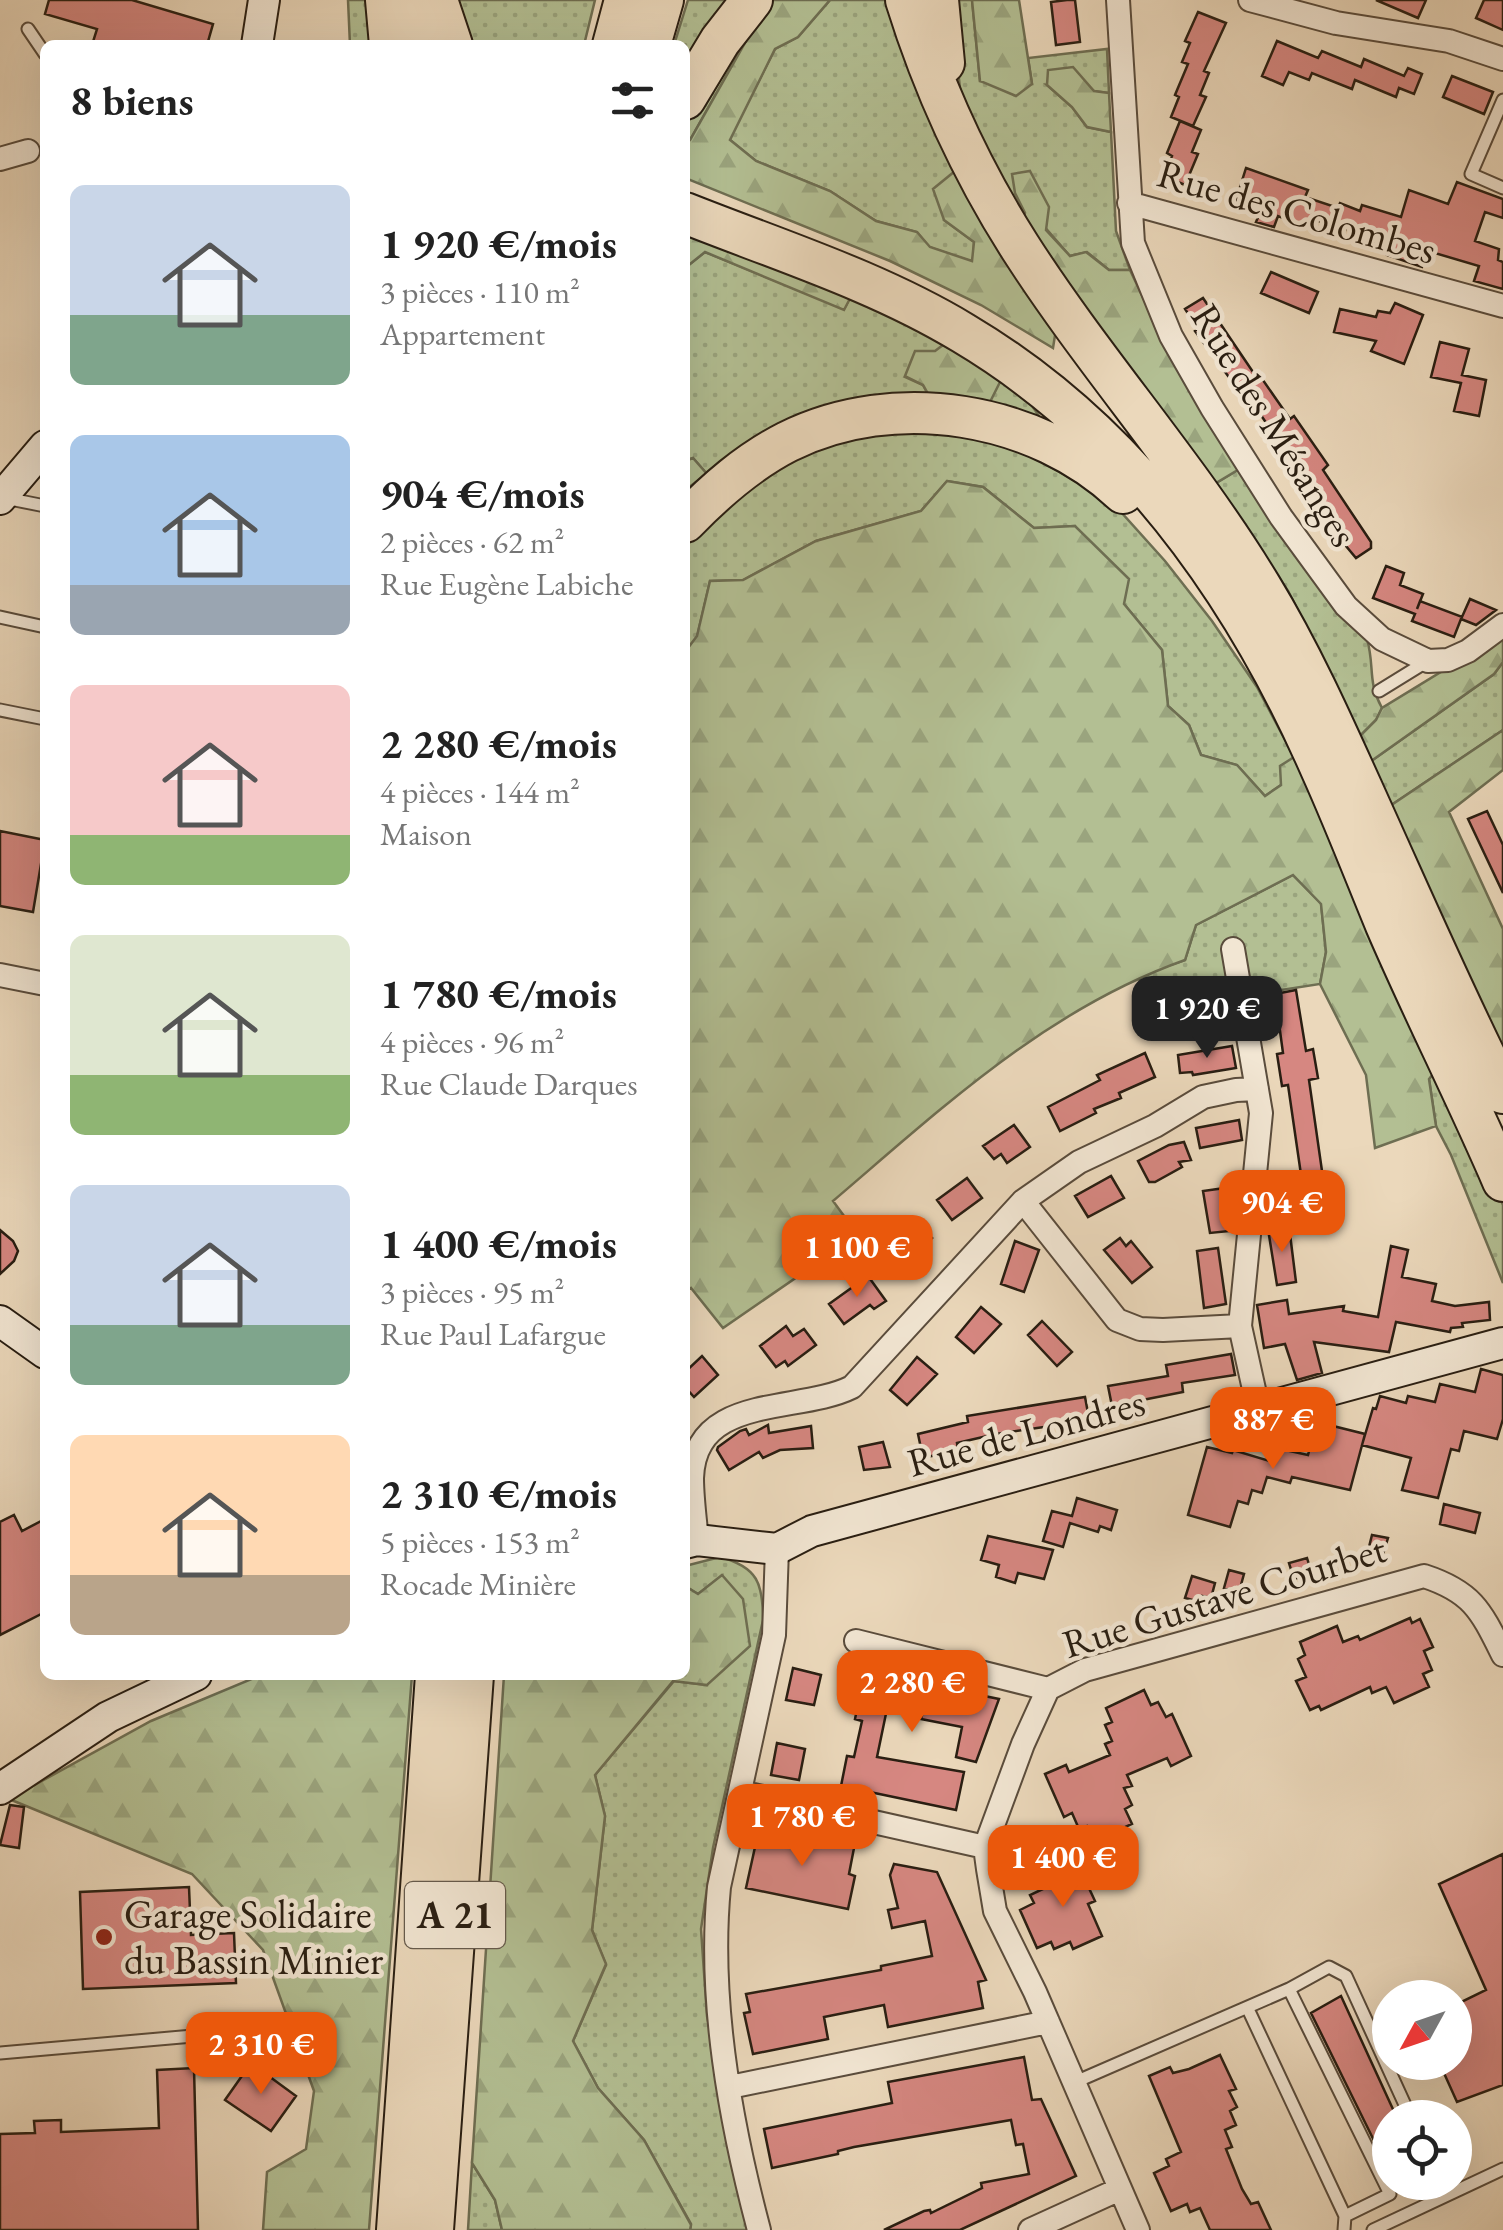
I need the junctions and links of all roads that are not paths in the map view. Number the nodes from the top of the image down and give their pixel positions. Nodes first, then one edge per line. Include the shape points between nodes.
1 (264, 0) edge
2 (386, 0) edge
3 (409, 0) edge
4 (437, 0) edge
5 (625, 0) edge
6 (662, 0) edge
7 (752, 0) edge
8 (906, 0) edge
9 (938, 0) edge
10 (1250, 0) edge
11 (1120, 1) edge
12 (28, 29) dead end
13 (258, 40) edge
14 (390, 40) edge
15 (421, 40) edge
16 (450, 40) edge
17 (614, 40) edge
18 (651, 40) edge
19 (40, 47) edge
20 (1503, 59) edge
21 (690, 91) edge
22 (1503, 100) edge
23 (948, 112) junction
24 (28, 150) dead end
25 (0, 159) edge
26 (1503, 188) edge
27 (1129, 203) junction
28 (696, 207) edge
29 (1503, 306) edge
30 (40, 452) edge
31 (1199, 492) junction
32 (0, 498) edge
33 (40, 505) edge
34 (690, 517) edge
35 (1232, 600) junction
36 (0, 616) edge
37 (40, 625) edge
38 (1503, 625) edge
39 (1428, 661) junction
40 (1379, 691) dead end
41 (0, 710) edge
42 (40, 718) edge
43 (1355, 810) junction
44 (1233, 949) dead end
45 (0, 975) edge
46 (40, 983) edge
47 (1257, 1089) junction
48 (1503, 1093) edge
49 (1503, 1180) edge
50 (1023, 1201) junction
51 (0, 1321) edge
52 (1240, 1326) junction
53 (1503, 1343) edge
54 (40, 1350) edge
55 (1259, 1412) junction
56 (691, 1542) edge
57 (777, 1549) junction
58 (856, 1641) dead end
59 (1503, 1655) edge
60 (177, 1680) edge
61 (436, 1680) edge
62 (473, 1680) edge
63 (150, 1687) edge
64 (1048, 1689) junction
65 (0, 1788) edge
66 (740, 1792) junction
67 (985, 1847) junction
68 (1289, 1989) junction
69 (1248, 2008) junction
70 (1048, 2022) junction
71 (192, 2036) dead end
72 (0, 2053) edge
73 (1073, 2083) junction
74 (730, 2087) junction
75 (1403, 2100) edge
76 (438, 2155) junction
77 (1503, 2169) edge
78 (1472, 2183) edge
79 (1120, 2189) junction
80 (1436, 2200) edge
81 (1344, 2216) junction
82 (397, 2230) edge
83 (433, 2230) edge
84 (449, 2230) edge
85 (759, 2230) edge
86 (1030, 2230) edge
87 (1138, 2230) edge
88 (1344, 2230) edge
89 (1373, 2230) edge

1 - 13 street
2 - 14 highway
3 - 15 highway
4 - 16 highway
5 - 17 highway
6 - 18 highway
7 - 21 highway
8 - 23 highway
9 - 23 highway
10 - 20 street
11 - 27 street, Rue des Mésanges
12 - 19 lane
22 - 26 lane via 1471,174
23 - 31 highway via 1021,249
24 - 25 street
27 - 29 street, Rue des Colombes
27 - 39 street, Rue des Mésanges via 1133,243 1172,336 1280,517 1364,625
28 - 31 highway via 885,272 979,316 1092,397
28 - 35 highway via 924,312 1029,378 1124,460
30 - 32 street
31 - 43 highway via 1280,620
32 - 33 lane
34 - 35 highway via 719,488 791,440 864,418 956,416 998,423 1082,460
35 - 43 highway
36 - 37 lane
38 - 39 street via 1468,651
39 - 40 lane
41 - 42 lane
43 - 48 highway
43 - 49 highway
44 - 47 street
45 - 46 street
47 - 50 street via 1203,1098 1080,1162
47 - 52 street via 1261,1113
50 - 52 street via 1116,1320 1140,1329
50 - 56 street via 852,1386 816,1400 741,1413 711,1431 694,1461
51 - 54 street
52 - 55 street
53 - 55 street, Rue de Londres
55 - 57 street, Rue de Londres via 812,1531
56 - 57 street
57 - 66 street via 774,1635
58 - 64 street
59 - 64 street, Rue Gustave Courbet via 1489,1624 1460,1590 1424,1576 1084,1670
60 - 63 street
61 - 82 highway, A 21
62 - 76 highway, A 21
63 - 65 street
64 - 67 street
66 - 67 street
66 - 74 street via 715,1928 715,1986
67 - 70 street via 995,1911
68 - 69 lane
68 - 75 lane via 1330,1967 1346,1976
68 - 81 lane via 1390,2194
69 - 73 lane
69 - 81 lane
70 - 73 street
70 - 74 street
71 - 72 lane
73 - 79 street
74 - 85 street
76 - 83 highway, A 21
76 - 84 highway
77 - 78 lane
79 - 86 street
79 - 87 street
80 - 89 lane
81 - 88 lane

